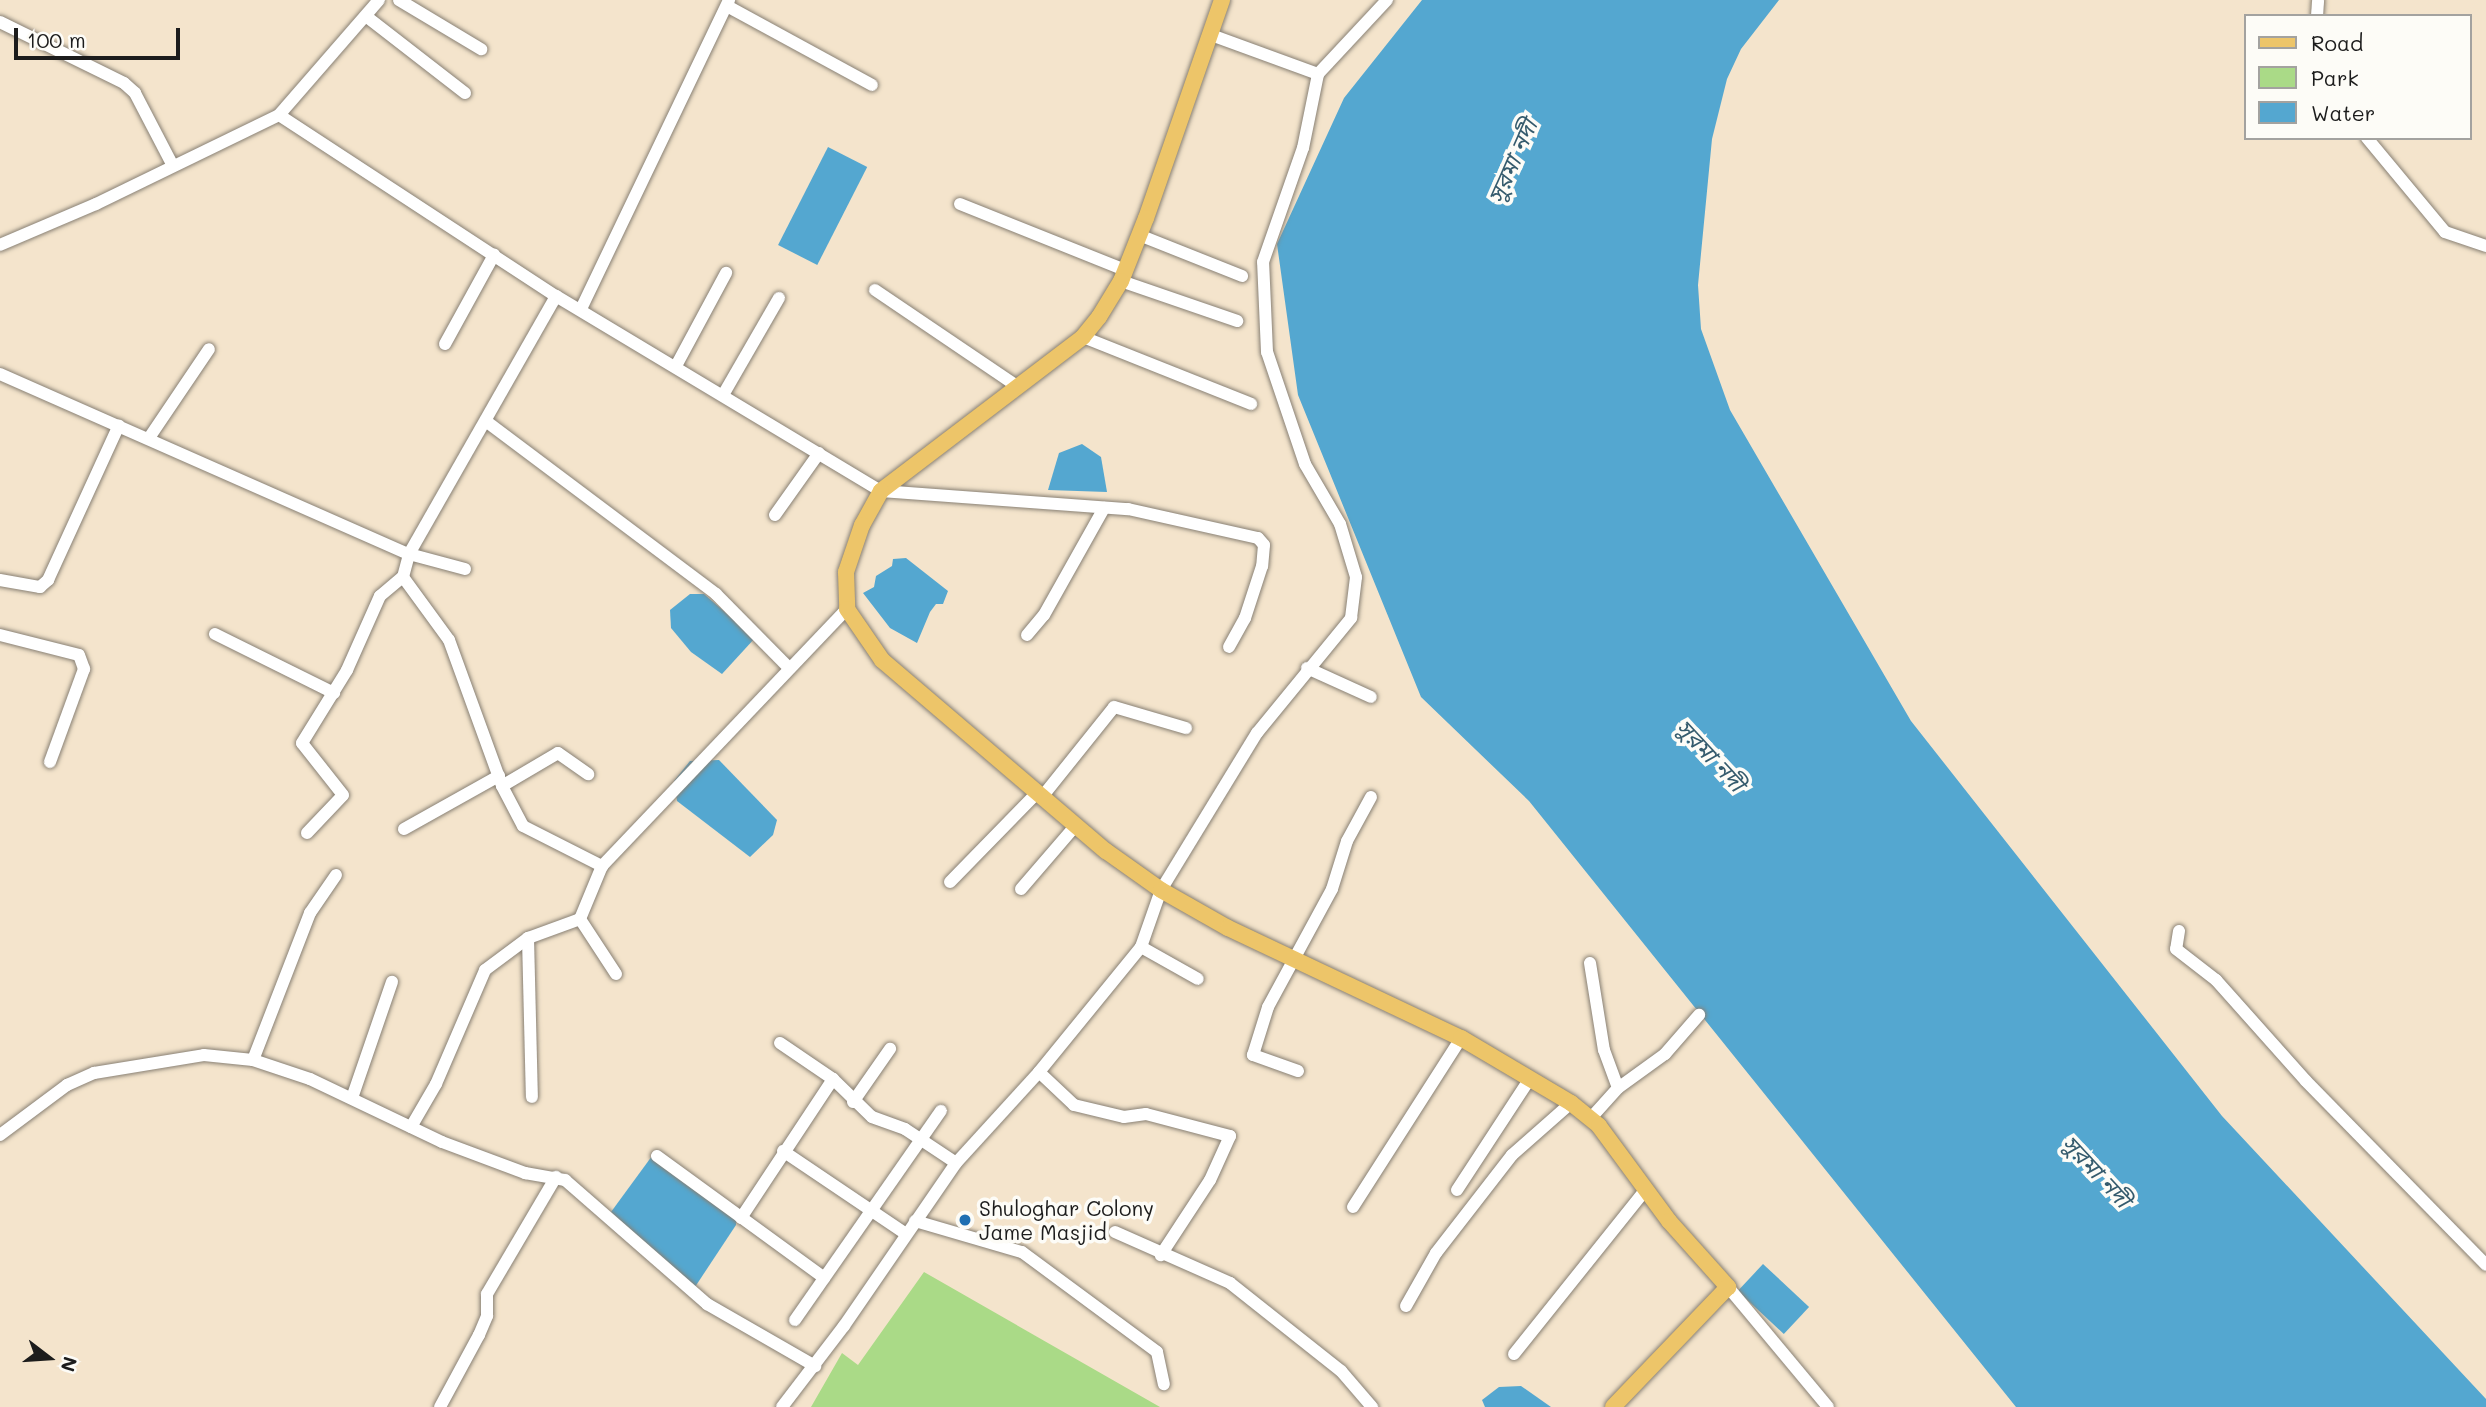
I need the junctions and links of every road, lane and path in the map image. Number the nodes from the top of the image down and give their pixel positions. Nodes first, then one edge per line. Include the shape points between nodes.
1 (379, 0) edge
2 (399, 0) edge
3 (1222, 0) edge
4 (1387, 0) edge
5 (728, 3) edge
6 (367, 17) junction
7 (0, 22) edge
8 (1211, 35) junction
9 (481, 49) dead end
10 (1318, 74) junction
11 (872, 85) dead end
12 (465, 93) dead end
13 (279, 115) junction
14 (2369, 140) edge
15 (172, 164) junction
16 (960, 204) dead end
17 (1139, 235) junction
18 (0, 245) edge
19 (2486, 246) edge
20 (494, 255) junction
21 (726, 273) dead end
22 (1123, 275) junction
23 (1242, 276) dead end
24 (875, 290) dead end
25 (556, 296) junction
26 (779, 298) dead end
27 (581, 309) junction
28 (1237, 321) dead end
29 (1083, 337) junction
30 (446, 344) dead end
31 (209, 349) dead end
32 (676, 366) junction
33 (0, 374) edge
34 (1017, 386) junction
35 (723, 395) junction
36 (1251, 404) dead end
37 (487, 422) junction
38 (119, 425) junction
39 (149, 438) junction
40 (819, 453) junction
41 (881, 491) junction
42 (1104, 508) junction
43 (775, 515) dead end
44 (409, 554) junction
45 (465, 569) dead end
46 (403, 577) junction
47 (0, 580) edge
48 (847, 609) junction
49 (215, 634) dead end
50 (0, 635) edge
51 (1027, 635) dead end
52 (1229, 647) dead end
53 (789, 667) junction
54 (1307, 668) junction
55 (334, 693) junction
56 (1371, 697) dead end
57 (1186, 727) dead end
58 (50, 762) dead end
59 (588, 774) dead end
60 (501, 781) junction
61 (1040, 795) junction
62 (1371, 797) dead end
63 (1076, 825) junction
64 (404, 829) dead end
65 (307, 833) dead end
66 (602, 866) junction
67 (336, 875) dead end
68 (950, 882) dead end
69 (1021, 890) dead end
70 (1161, 890) junction
71 (580, 919) junction
72 (2179, 931) dead end
73 (528, 938) junction
74 (1141, 947) junction
75 (1293, 958) junction
76 (1590, 963) dead end
77 (616, 974) dead end
78 (1198, 979) dead end
79 (392, 982) dead end
80 (1699, 1015) dead end
81 (1461, 1038) junction
82 (780, 1044) dead end
83 (890, 1049) dead end
84 (253, 1060) junction
85 (1298, 1071) dead end
86 (1039, 1072) junction
87 (833, 1079) junction
88 (1529, 1080) junction
89 (1618, 1088) junction
90 (532, 1097) dead end
91 (352, 1098) junction
92 (853, 1102) junction
93 (1571, 1103) junction
94 (941, 1111) dead end
95 (1590, 1119) junction
96 (411, 1127) junction
97 (0, 1135) edge
98 (921, 1141) junction
99 (783, 1151) junction
100 (657, 1156) dead end
101 (956, 1163) junction
102 (556, 1177) junction
103 (1646, 1189) junction
104 (1457, 1190) dead end
105 (1353, 1207) dead end
106 (872, 1211) junction
107 (741, 1217) junction
108 (915, 1221) junction
109 (1115, 1232) dead end
110 (906, 1234) junction
111 (1161, 1255) junction
112 (2486, 1265) edge
113 (824, 1278) junction
114 (1728, 1287) junction
115 (1406, 1306) dead end
116 (796, 1320) dead end
117 (1514, 1354) dead end
118 (815, 1366) junction
119 (1164, 1384) dead end
120 (440, 1407) edge
121 (782, 1407) edge
122 (1372, 1407) edge
123 (1613, 1407) edge
124 (1828, 1407) edge

1 - 6 street
2 - 9 street
3 - 8 main road
4 - 10 street
5 - 11 street
5 - 27 street
6 - 12 street
6 - 13 street
7 - 15 street via 124,83 135,93
8 - 10 street
8 - 17 main road
10 - 54 street via 1303,148 1263,262 1267,352 1305,464 1340,524 1356,577 1351,618
13 - 15 street
13 - 20 street
14 - 19 street via 2445,232
15 - 18 street via 96,204
16 - 22 street
17 - 22 main road
17 - 23 street
20 - 25 street
20 - 30 street
21 - 32 street
22 - 28 street
22 - 29 main road
24 - 34 street
25 - 27 street
25 - 37 street
26 - 35 street
27 - 32 street
29 - 34 main road
29 - 36 street
31 - 39 street
32 - 35 street
33 - 38 street
34 - 41 main road
35 - 40 street
37 - 44 street
37 - 53 street via 716,594
38 - 39 street
38 - 47 street via 48,580 40,587
39 - 44 street
40 - 41 street
40 - 43 street
41 - 42 street
41 - 48 main road via 862,525 846,572
42 - 51 street via 1044,615
42 - 52 street via 1258,538 1264,545 1254,593
44 - 45 street
44 - 46 street
46 - 55 street via 380,596
46 - 60 street via 449,640
48 - 53 street
48 - 61 main road via 881,660
49 - 55 street
50 - 58 street via 79,655 84,669
53 - 66 street
54 - 56 street
54 - 70 street via 1257,733
55 - 65 street via 302,743 343,795
57 - 61 street via 1114,707
59 - 60 street via 558,753
60 - 64 street
60 - 66 street via 523,826
61 - 63 main road
61 - 68 street
62 - 75 street via 1347,841 1332,888
63 - 69 street
63 - 70 main road
66 - 71 street
67 - 84 street via 310,913
70 - 74 street
70 - 75 main road
71 - 73 street
71 - 77 street
72 - 112 street via 2176,949 2217,980 2306,1081
73 - 90 street
73 - 96 street via 485,970 436,1084
74 - 78 street
74 - 86 street
75 - 81 main road
75 - 85 street via 1268,1007 1254,1055
76 - 89 street via 1604,1050
79 - 91 street
80 - 89 street via 1665,1054
81 - 88 main road
81 - 105 street
82 - 87 street
83 - 92 street
84 - 91 street
84 - 97 street via 204,1055 94,1073 67,1085
86 - 101 street
86 - 111 street via 1074,1105 1124,1117 1146,1114 1230,1136 1210,1180
87 - 92 street
87 - 99 street
88 - 93 main road
88 - 104 street
89 - 95 street
91 - 96 street
92 - 98 street
93 - 95 main road
93 - 115 street via 1512,1155 1436,1252
94 - 98 street
95 - 103 main road
96 - 102 street via 525,1173
98 - 101 street
98 - 106 street
99 - 106 street
99 - 107 street
100 - 107 street
101 - 108 street
102 - 118 street via 707,1304
102 - 120 street via 487,1294 487,1316
103 - 114 main road
103 - 117 street
106 - 110 street
106 - 113 street
107 - 113 street
108 - 110 street
108 - 119 street via 1033,1259 1157,1352
109 - 111 street
110 - 118 street
111 - 122 street via 1230,1283 1341,1371
113 - 116 street
114 - 123 main road
114 - 124 street
118 - 121 street

